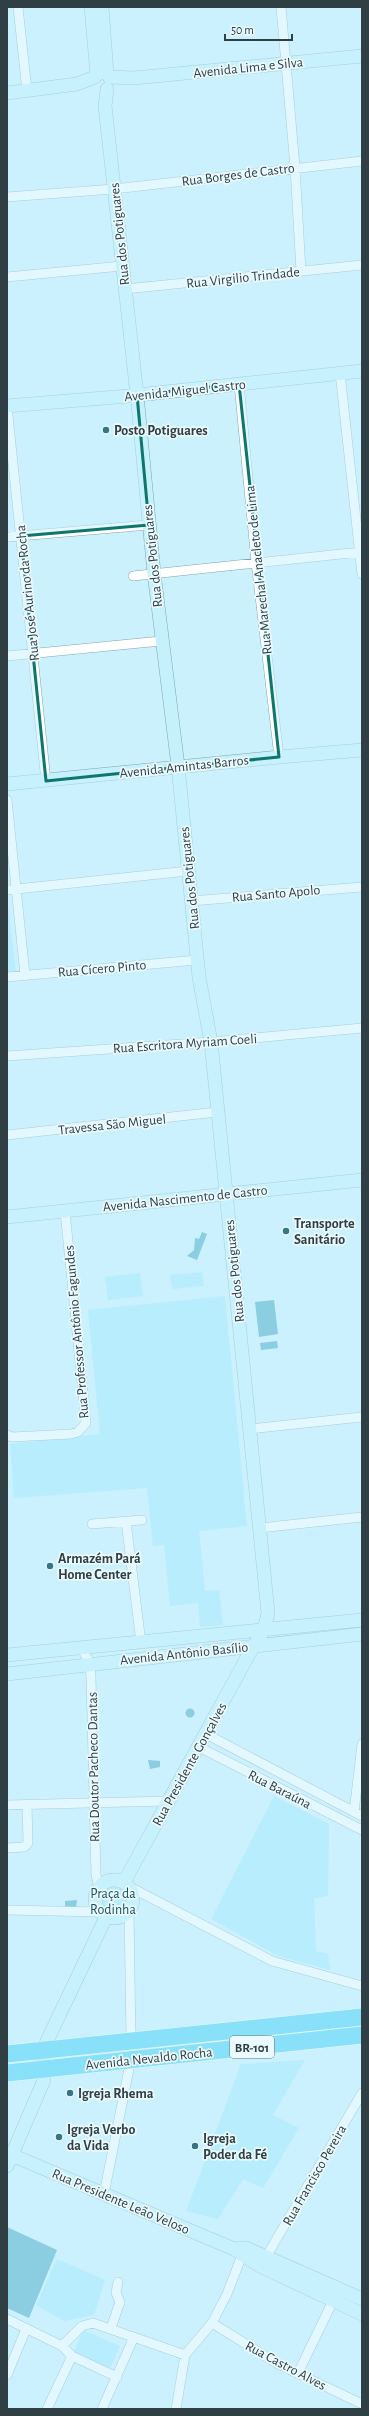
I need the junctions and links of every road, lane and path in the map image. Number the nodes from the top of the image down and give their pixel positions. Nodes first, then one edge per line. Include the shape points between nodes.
1 (18, 7) edge
2 (91, 7) edge
3 (102, 7) edge
4 (280, 7) edge
5 (362, 56) edge
6 (286, 63) junction
7 (102, 82) junction
8 (27, 91) junction
9 (7, 93) edge
10 (362, 161) edge
11 (295, 167) junction
12 (114, 189) junction
13 (7, 197) edge
14 (362, 265) edge
15 (122, 266) junction
16 (301, 271) junction
17 (7, 277) edge
18 (125, 289) junction
19 (362, 371) edge
20 (340, 373) junction
21 (239, 384) junction
22 (137, 395) junction
23 (7, 406) edge
24 (149, 525) junction
25 (359, 526) edge
26 (21, 536) junction
27 (7, 537) edge
28 (360, 552) junction
29 (256, 562) junction
30 (154, 573) junction
31 (362, 574) edge
32 (133, 576) dead end
33 (161, 641) junction
34 (32, 654) junction
35 (7, 656) edge
36 (362, 750) edge
37 (279, 757) junction
38 (178, 766) junction
39 (46, 781) junction
40 (7, 784) edge
41 (7, 800) edge
42 (188, 871) junction
43 (362, 887) edge
44 (17, 889) junction
45 (7, 890) edge
46 (191, 901) junction
47 (197, 960) junction
48 (25, 975) junction
49 (7, 977) edge
50 (362, 1028) edge
51 (211, 1042) junction
52 (7, 1056) edge
53 (217, 1112) junction
54 (7, 1135) edge
55 (362, 1180) edge
56 (227, 1193) junction
57 (65, 1211) junction
58 (7, 1217) edge
59 (362, 1417) edge
60 (250, 1429) junction
61 (9, 1436) edge
62 (362, 1517) edge
63 (142, 1520) dead end
64 (126, 1521) junction
65 (92, 1524) dead end
66 (260, 1528) junction
67 (360, 1620) edge
68 (264, 1630) junction
69 (362, 1634) edge
70 (141, 1644) junction
71 (253, 1646) junction
72 (82, 1649) junction
73 (7, 1655) edge
74 (90, 1663) junction
75 (7, 1674) edge
76 (206, 1734) junction
77 (362, 1744) edge
78 (199, 1747) junction
79 (168, 1802) junction
80 (94, 1804) junction
81 (7, 1805) edge
82 (28, 1805) junction
83 (358, 1814) edge
84 (362, 1830) edge
85 (7, 1848) edge
86 (127, 1885) junction
87 (99, 1887) junction
88 (7, 1910) edge
89 (129, 1911) junction
90 (103, 1914) junction
91 (362, 1986) edge
92 (362, 2016) edge
93 (362, 2035) edge
94 (131, 2040) junction
95 (43, 2052) junction
96 (7, 2054) edge
97 (131, 2059) junction
98 (45, 2070) junction
99 (7, 2073) edge
100 (362, 2093) edge
101 (9, 2158) edge
102 (104, 2194) junction
103 (240, 2251) junction
104 (266, 2257) junction
105 (118, 2282) dead end
106 (362, 2299) edge
107 (332, 2301) junction
108 (362, 2314) edge
109 (7, 2319) edge
110 (212, 2323) junction
111 (111, 2328) junction
112 (26, 2329) junction
113 (134, 2337) junction
114 (62, 2346) junction
115 (185, 2355) junction
116 (72, 2356) junction
117 (298, 2373) junction
118 (7, 2375) edge
119 (116, 2377) junction
120 (362, 2404) edge
121 (46, 2409) edge
122 (102, 2409) edge
123 (176, 2409) edge

1 - 8 street
2 - 7 street, Rua dos Potiguares
3 - 7 street, Rua dos Potiguares
4 - 6 street
5 - 6 street, Avenida Lima e Silva
6 - 7 street, Avenida Lima e Silva
6 - 11 street
7 - 8 street, Avenida Lima e Silva
7 - 12 street, Rua dos Potiguares
8 - 9 street, Avenida Lima e Silva
10 - 11 street, Rua Borges de Castro
11 - 12 street, Rua Borges de Castro
11 - 16 street
12 - 13 street, Rua Borges de Castro
12 - 15 street, Rua dos Potiguares
14 - 16 street, Rua Virgilio Trindade
15 - 17 street
15 - 18 street, Rua dos Potiguares
16 - 18 street, Rua Virgilio Trindade
18 - 22 street, Rua dos Potiguares
19 - 20 street, Avenida Miguel Castro
20 - 21 street, Avenida Miguel Castro
20 - 25 street
21 - 22 street, Avenida Miguel Castro
21 - 29 street, Rua Marechal Anacleto de Lima
22 - 23 street, Avenida Miguel Castro
22 - 24 street, Rua dos Potiguares
23 - 26 street, Rua José Aurino da Rocha
24 - 26 street
24 - 30 street, Rua dos Potiguares
25 - 28 street
26 - 27 street
26 - 34 street, Rua José Aurino da Rocha
28 - 29 street
28 - 31 street
29 - 30 street
29 - 37 street, Rua Marechal Anacleto de Lima
30 - 32 street
30 - 33 street, Rua dos Potiguares
33 - 34 street
33 - 38 street, Rua dos Potiguares
34 - 35 street
34 - 39 street, Rua José Aurino da Rocha
36 - 37 street, Avenida Amintas Barros
37 - 38 street, Avenida Amintas Barros
38 - 39 street, Avenida Amintas Barros
38 - 42 street, Rua dos Potiguares
39 - 40 street, Avenida Amintas Barros
41 - 44 street
42 - 44 street
42 - 46 street, Rua dos Potiguares
43 - 46 street, Rua Santo Apolo
44 - 45 street
44 - 48 street
46 - 47 street, Rua dos Potiguares
47 - 48 street, Rua Cícero Pinto
47 - 51 street, Rua dos Potiguares
48 - 49 street, Rua Cícero Pinto
50 - 51 street, Rua Escritora Myriam Coeli
51 - 52 street, Rua Escritora Myriam Coeli
51 - 53 street, Rua dos Potiguares
53 - 54 street, Travessa São Miguel
53 - 56 street, Rua dos Potiguares
55 - 56 street, Avenida Nascimento de Castro
56 - 57 street, Avenida Nascimento de Castro
56 - 60 street, Rua dos Potiguares
57 - 58 street, Avenida Nascimento de Castro
57 - 61 street, Rua Professor Antônio Fagundes via 86,1423 78,1432 71,1434
59 - 60 street
60 - 66 street, Rua dos Potiguares
62 - 66 street
63 - 64 street
64 - 65 street
64 - 70 street
66 - 68 street, Rua dos Potiguares via 268,1613
67 - 68 street, Avenida Antônio Basílio
67 - 69 street
68 - 70 street, Avenida Antônio Basílio
68 - 71 street, Rua dos Potiguares
69 - 71 street, Avenida Antônio Basílio
70 - 72 street, Avenida Antônio Basílio
71 - 74 street, Avenida Antônio Basílio
71 - 76 street, Rua Presidente Gonçalves
72 - 73 street, Avenida Antônio Basílio
72 - 74 street, Rua Doutor Pacheco Dantas
74 - 75 street, Avenida Antônio Basílio
74 - 80 street, Rua Doutor Pacheco Dantas
76 - 78 street, Rua Presidente Gonçalves
76 - 83 street, Rua Baraúna
77 - 83 street
78 - 79 street, Rua Presidente Gonçalves
78 - 84 street, Rua Baraúna
79 - 80 street
79 - 86 street, Rua Presidente Gonçalves
80 - 82 street
80 - 87 street, Rua Doutor Pacheco Dantas via 96,1875
81 - 82 street
82 - 85 street via 28,1843 24,1848
86 - 87 street via 108,1881
86 - 89 street via 134,1899
86 - 91 street via 272,1961
87 - 90 street via 95,1897
88 - 90 street
89 - 90 street via 118,1918
89 - 94 street
90 - 95 street
92 - 94 highway, Avenida Nevaldo Rocha / BR-101
93 - 97 highway, Avenida Nevaldo Rocha / BR-101
94 - 95 highway, Avenida Nevaldo Rocha / BR-101
95 - 96 highway, Avenida Nevaldo Rocha / BR-101
95 - 98 street
97 - 98 highway, Avenida Nevaldo Rocha / BR-101
97 - 102 street
98 - 99 highway, Avenida Nevaldo Rocha / BR-101
98 - 101 street via 44,2080
100 - 104 street, Rua Francisco Pereira
101 - 102 street, Rua Presidente Leão Veloso
102 - 103 street, Rua Presidente Leão Veloso
103 - 104 street, Rua Presidente Leão Veloso
103 - 107 street, Rua Presidente Leão Veloso
103 - 110 street via 227,2294
104 - 106 street, Rua Presidente Leão Veloso
105 - 111 street via 116,2293 120,2302
107 - 108 street, Rua Presidente Leão Veloso
107 - 117 street
109 - 112 street
110 - 115 street
110 - 117 street, Rua Castro Alves via 278,2364
111 - 113 street
111 - 114 street via 93,2323 86,2324
112 - 114 street
112 - 118 street
113 - 115 street
113 - 119 street
114 - 116 street
115 - 123 street
116 - 119 street
116 - 121 street
117 - 120 street, Rua Castro Alves
119 - 122 street

